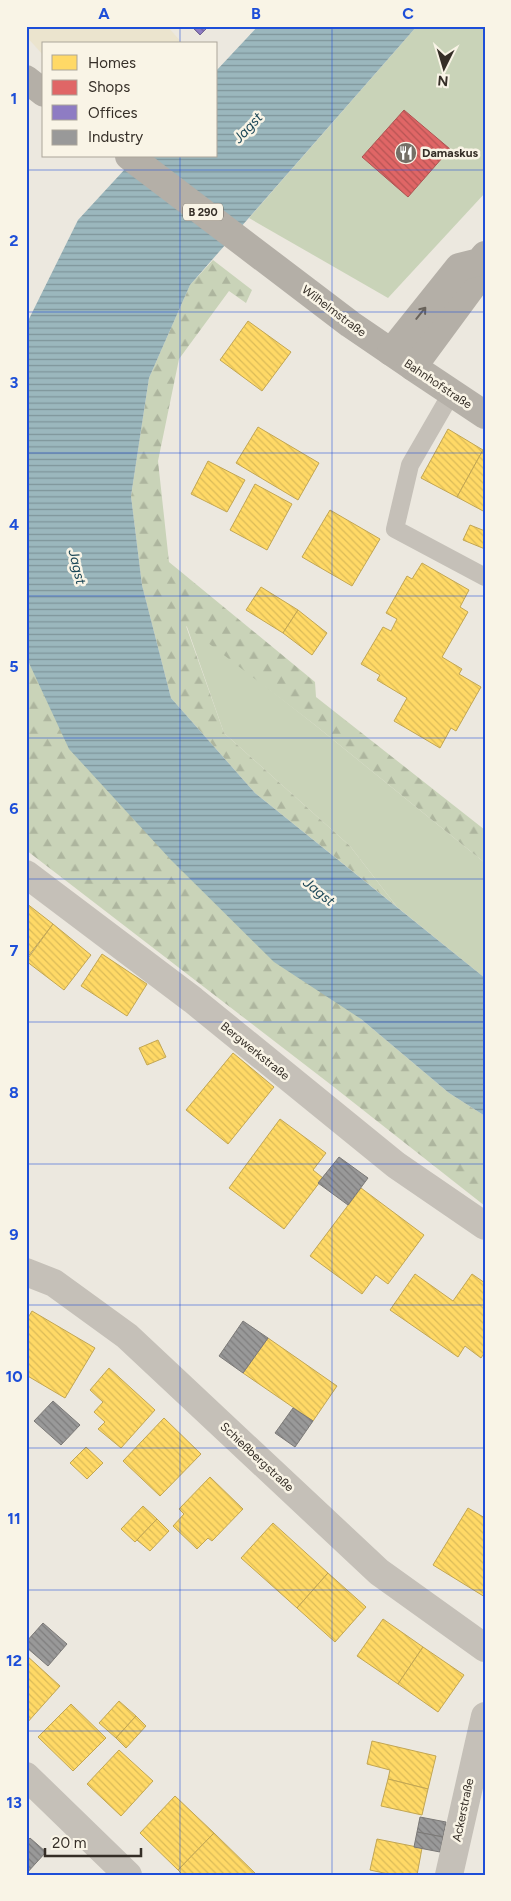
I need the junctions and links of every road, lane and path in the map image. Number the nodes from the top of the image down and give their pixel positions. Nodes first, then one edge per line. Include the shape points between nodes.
1 (26, 80) edge
2 (42, 91) edge
3 (132, 158) edge
4 (482, 259) edge
5 (391, 352) junction
6 (413, 367) junction
7 (451, 394) junction
8 (485, 416) edge
9 (485, 577) edge
10 (26, 874) edge
11 (485, 1226) edge
12 (26, 1272) edge
13 (485, 1648) edge
14 (485, 1716) edge
15 (26, 1776) edge
16 (128, 1875) edge
17 (449, 1875) edge

1 - 2 main road
3 - 5 main road, Wilhelmstraße / B 290
5 -> 4 main road via 458,267
4 - 6 main road via 477,280
5 - 6 main road, Bahnhofstraße
6 - 7 main road, Bahnhofstraße
7 - 8 main road, Bahnhofstraße
7 - 9 lane via 410,465 395,529
10 - 11 street, Bergwerkstraße via 193,1000 396,1165
12 - 13 street, Schießbergstraße via 54,1283 127,1336 380,1572
14 - 17 street, Ackerstraße
15 - 16 street

